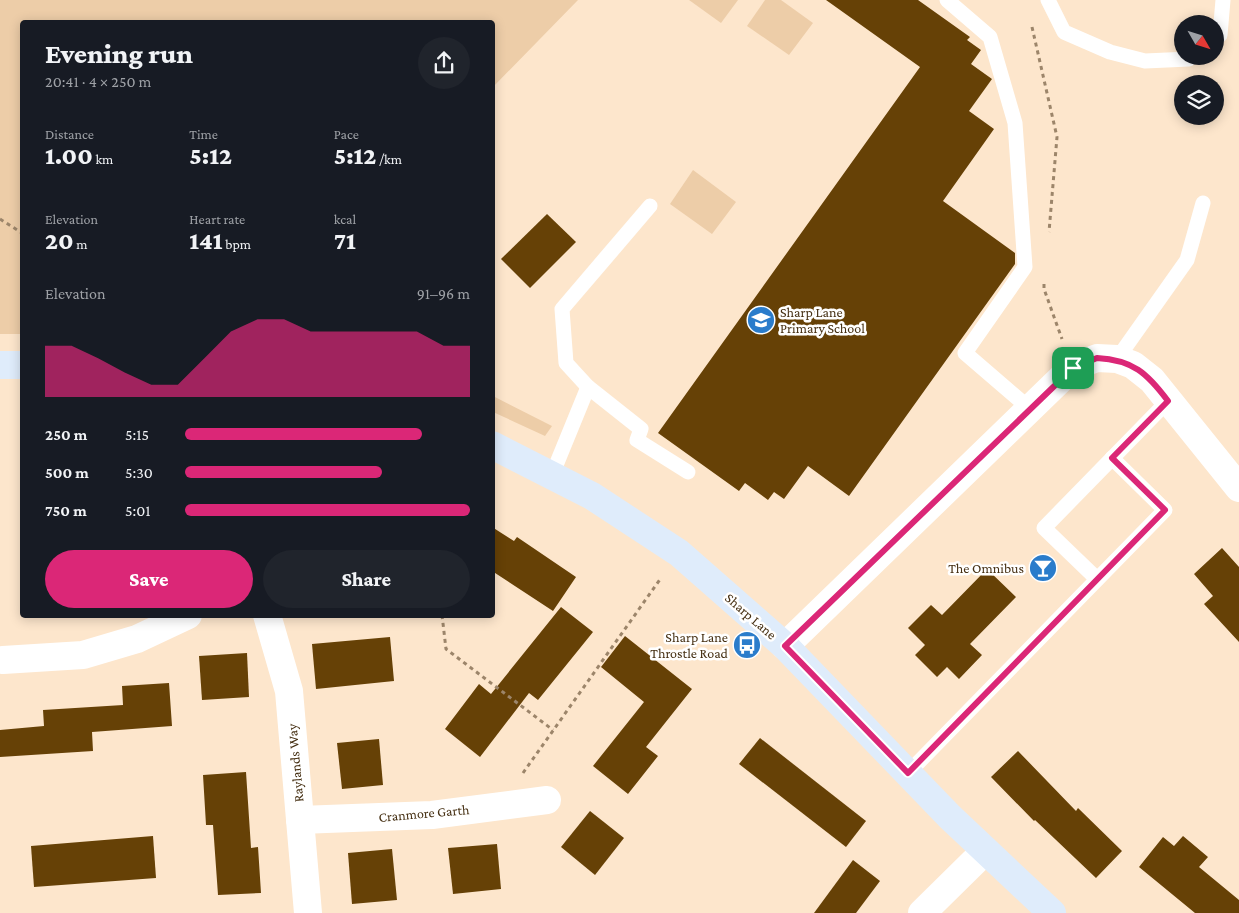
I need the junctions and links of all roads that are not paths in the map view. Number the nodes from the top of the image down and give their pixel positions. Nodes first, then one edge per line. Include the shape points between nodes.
1 (947, 0) edge
2 (1048, 0) edge
3 (1223, 0) edge
4 (1222, 15) edge
5 (1174, 60) edge
6 (1203, 203) dead end
7 (650, 206) dead end
8 (1117, 359) junction
9 (20, 365) edge
10 (0, 366) edge
11 (588, 387) junction
12 (1168, 401) junction
13 (1030, 409) junction
14 (495, 446) edge
15 (1112, 458) junction
16 (688, 472) dead end
17 (552, 475) junction
18 (1239, 488) edge
19 (1097, 579) junction
20 (182, 618) edge
21 (268, 618) edge
22 (785, 646) junction
23 (3, 660) dead end
24 (908, 773) junction
25 (547, 800) dead end
26 (300, 820) junction
27 (985, 851) junction
28 (308, 913) edge
29 (922, 913) edge
30 (1052, 913) edge

1 - 13 lane via 990,37 1015,123 1026,267 965,354
2 - 5 lane via 1064,32 1110,52 1145,61
3 - 4 lane
6 - 8 lane via 1187,260
7 - 11 lane via 562,309 566,363
8 - 12 street via 1133,365 1152,380
8 - 13 street, Sharp Lane via 1097,358 1073,368
9 - 10 street
11 - 16 lane via 641,428 637,440
11 - 17 lane
12 - 15 lane
12 - 18 street
13 - 22 street, Sharp Lane
14 - 17 street, Sharp Lane
15 - 19 lane via 1165,510
15 - 19 lane via 1044,528
17 - 22 street, Sharp Lane via 592,496 678,553
19 - 24 lane
20 - 23 street via 138,639 83,655
21 - 26 street, Raylands Way via 289,691
22 - 24 street
24 - 27 street
25 - 26 street, Cranmore Garth via 432,815
26 - 28 street, Raylands Way
27 - 29 street
27 - 30 street

